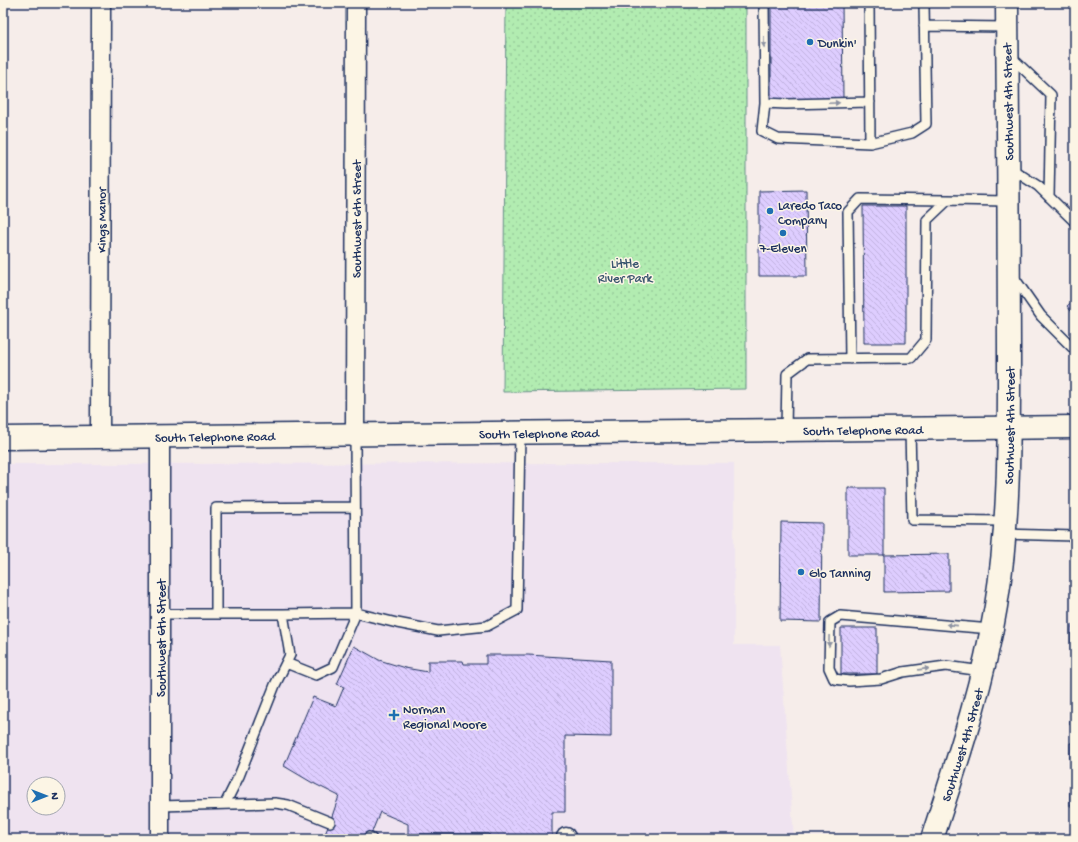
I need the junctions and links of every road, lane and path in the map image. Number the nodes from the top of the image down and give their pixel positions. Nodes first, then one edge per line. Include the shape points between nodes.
1 (101, 3) edge
2 (356, 3) edge
3 (764, 3) edge
4 (869, 3) edge
5 (924, 3) edge
6 (1007, 3) edge
7 (924, 26) junction
8 (1007, 27) junction
9 (1007, 53) junction
10 (870, 102) junction
11 (765, 103) junction
12 (870, 143) junction
13 (1008, 166) junction
14 (1049, 197) junction
15 (948, 200) junction
16 (1008, 201) junction
17 (1075, 222) edge
18 (1009, 270) junction
19 (1075, 350) edge
20 (850, 359) junction
21 (1009, 427) junction
22 (1075, 427) edge
23 (910, 428) junction
24 (786, 430) junction
25 (520, 433) junction
26 (355, 435) junction
27 (160, 436) junction
28 (100, 437) junction
29 (3, 438) edge
30 (355, 507) junction
31 (1005, 528) junction
32 (1075, 536) edge
33 (356, 613) junction
34 (160, 614) junction
35 (216, 614) junction
36 (283, 614) junction
37 (991, 629) junction
38 (286, 663) junction
39 (982, 671) junction
40 (225, 804) junction
41 (160, 806) junction
42 (330, 822) dead end
43 (160, 839) edge
44 (932, 839) edge

1 - 28 street, Kings Manor
2 - 26 street, Southwest 6th Street
3 -> 11 lane
4 - 10 lane
5 - 7 lane
6 - 8 main road, Southwest 4th Street
7 - 8 lane
7 - 12 lane via 926,124 912,133
8 - 9 main road, Southwest 4th Street
9 - 13 main road, Southwest 4th Street
9 - 14 lane via 1051,95
11 -> 10 lane
10 - 12 lane
11 - 12 lane via 762,131 778,139
13 - 14 lane via 1038,186
13 - 16 main road, Southwest 4th Street
14 - 17 lane
15 - 16 lane
15 - 20 lane via 927,220 926,340 911,358
15 - 20 lane via 860,199 848,212
16 - 18 main road, Southwest 4th Street
18 - 19 lane via 1041,316
18 - 21 main road, Southwest 4th Street
20 - 24 lane via 807,359 787,374
21 - 22 main road, South Telephone Road
21 - 23 main road, South Telephone Road
21 - 31 main road, Southwest 4th Street
23 - 24 main road, South Telephone Road
23 - 31 lane via 912,520
24 - 25 main road, South Telephone Road
25 - 26 main road, South Telephone Road
25 - 33 lane via 517,610 487,626 438,631
26 - 27 main road, South Telephone Road
26 - 30 lane
27 - 28 main road, South Telephone Road
27 - 34 street, Southwest 6th Street
28 - 29 main road, South Telephone Road
30 - 33 lane
30 - 35 lane via 216,508
31 - 32 lane
31 - 37 main road, Southwest 4th Street via 996,608
33 - 36 lane
33 - 38 lane via 333,667 316,675
34 - 35 lane
34 - 41 street, Southwest 6th Street
35 - 36 lane
36 - 38 lane via 290,655
37 - 39 main road, Southwest 4th Street
37 -> 39 lane via 840,616 830,622 829,668 834,679 881,679 903,672 946,666
38 - 40 lane
39 - 44 main road, Southwest 4th Street via 970,722
40 - 41 lane
40 - 42 lane via 288,805
41 - 43 street, Southwest 6th Street

